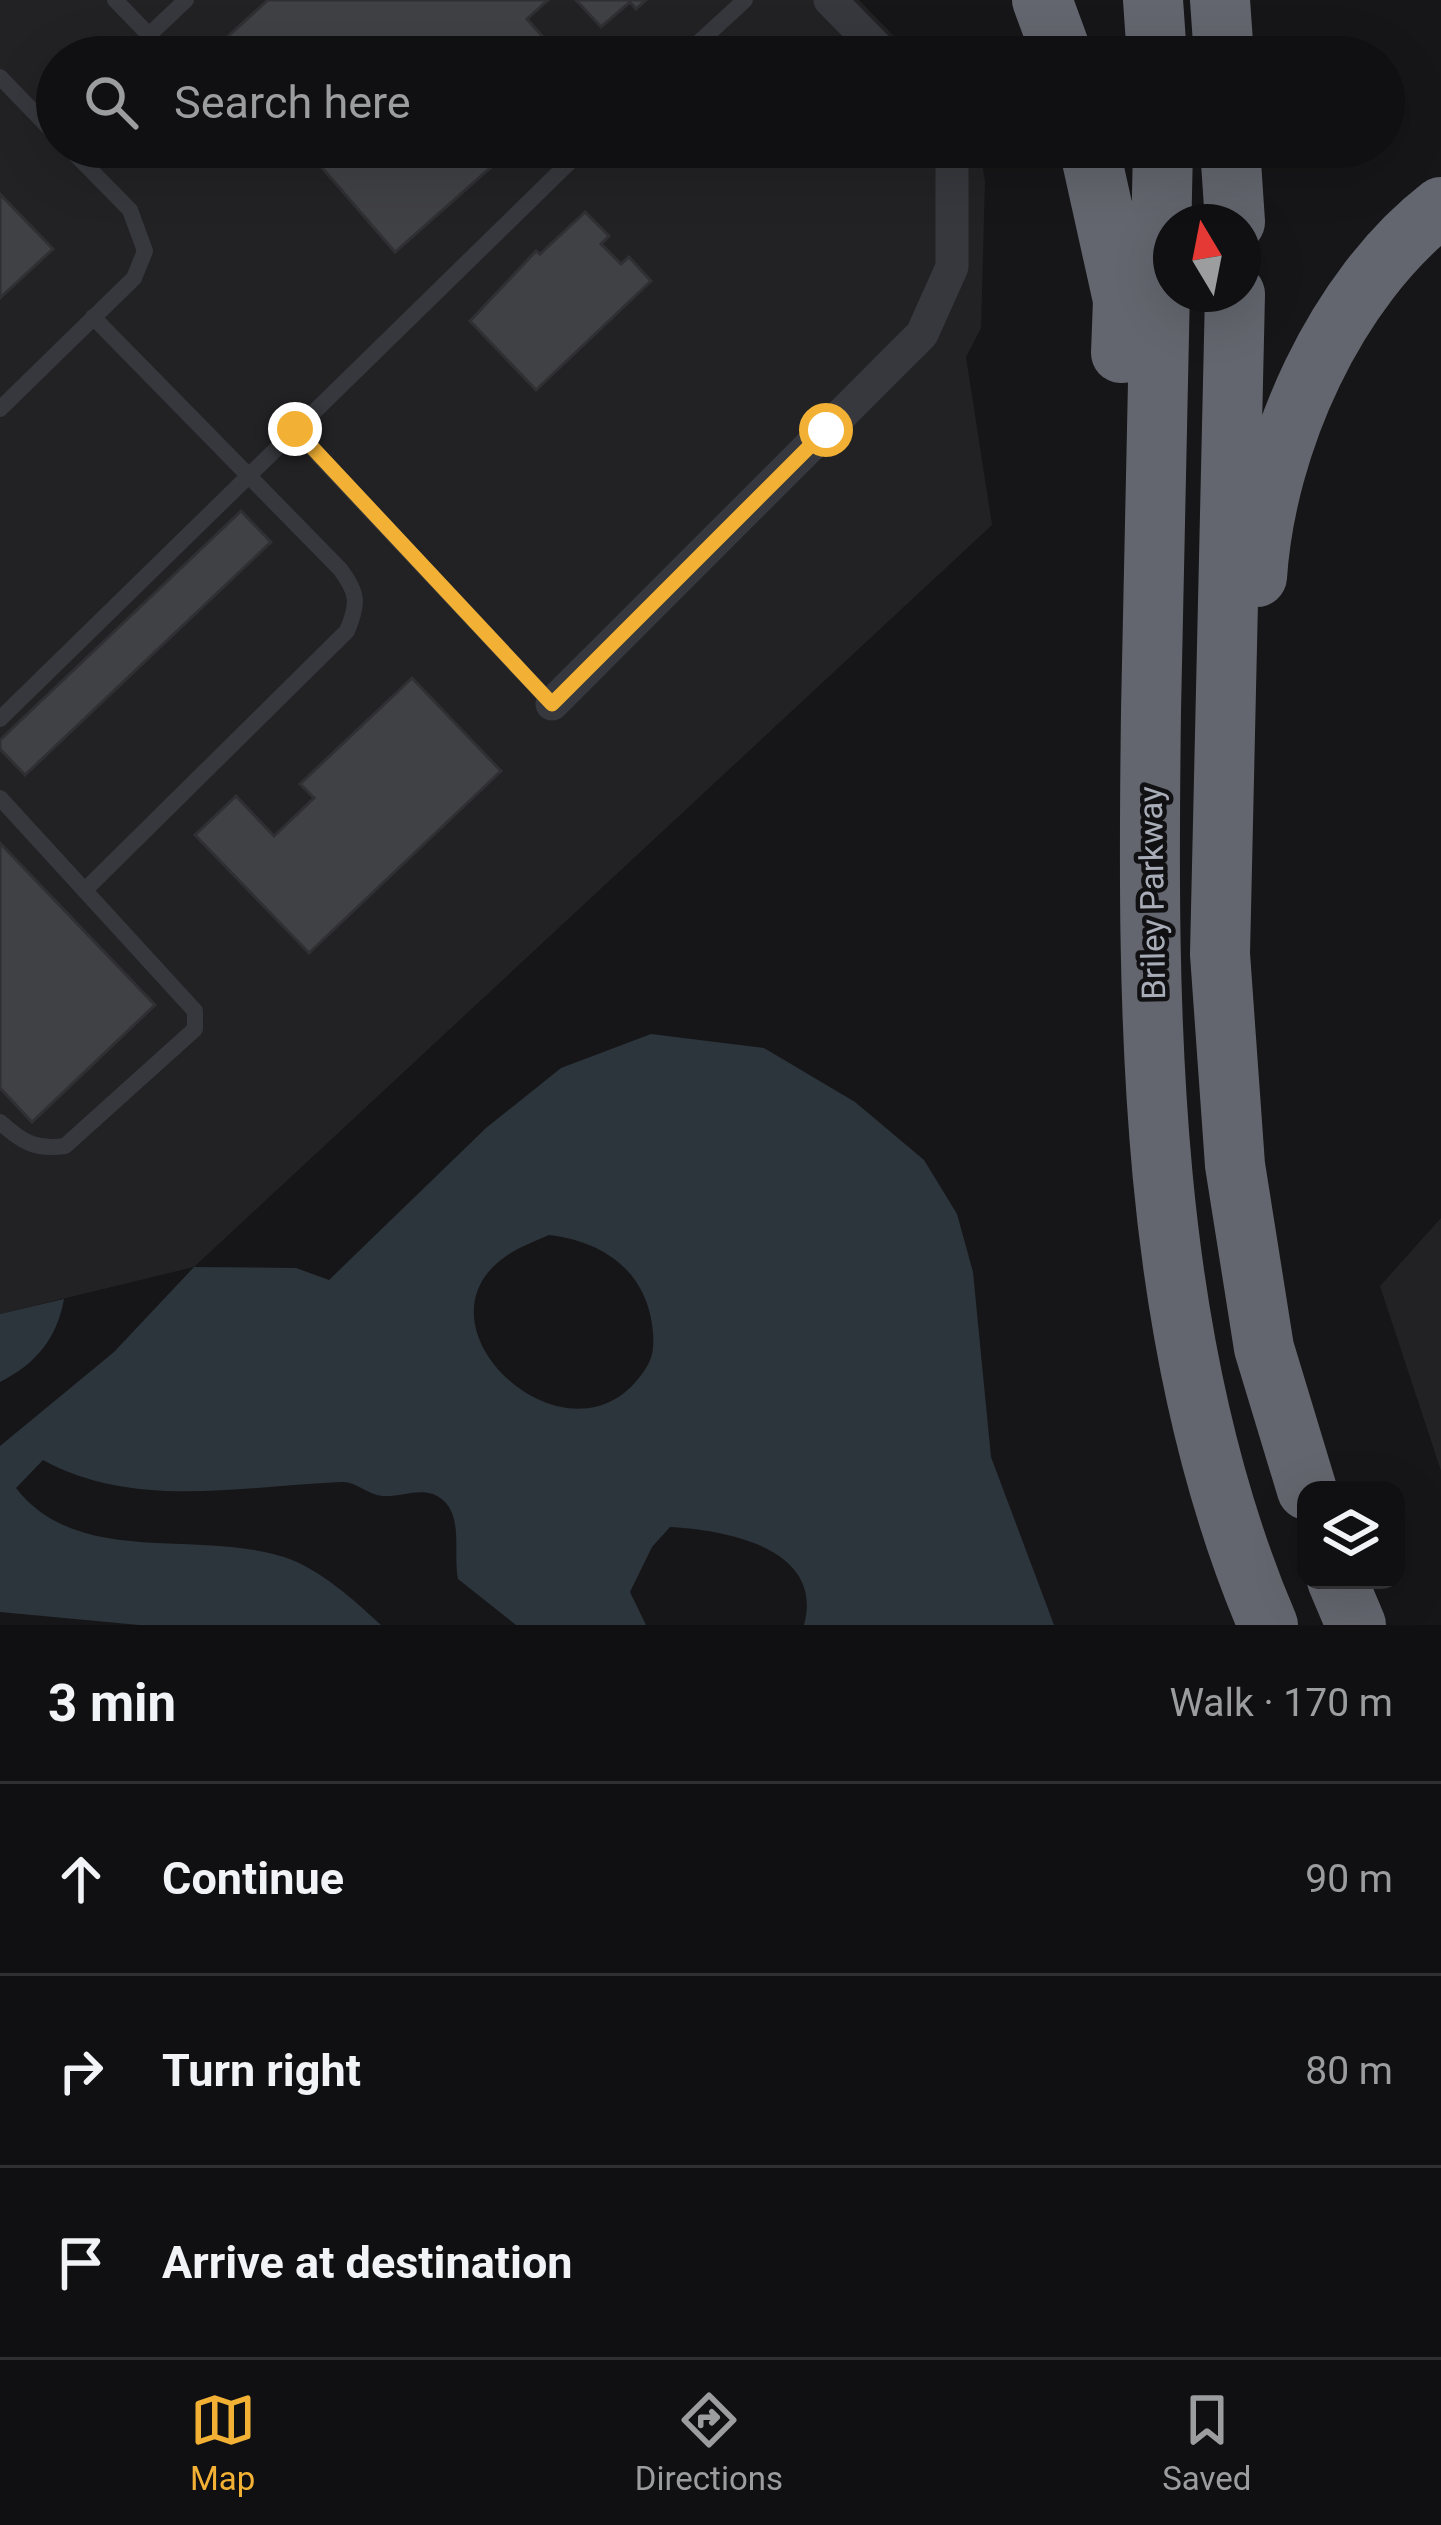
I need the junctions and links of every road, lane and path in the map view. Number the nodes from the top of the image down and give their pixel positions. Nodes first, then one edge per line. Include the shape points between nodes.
1 (115, 0) edge
2 (186, 0) edge
3 (745, 0) edge
4 (830, 0) edge
5 (1042, 0) edge
6 (1153, 0) edge
7 (1220, 0) edge
8 (705, 36) edge
9 (865, 36) edge
10 (1055, 36) edge
11 (1156, 36) edge
12 (1223, 36) edge
13 (0, 77) edge
14 (36, 114) edge
15 (89, 168) edge
16 (564, 168) edge
17 (952, 168) edge
18 (1095, 168) edge
19 (1163, 168) edge
20 (1231, 168) edge
21 (1234, 204) edge
22 (1441, 207) edge
23 (1235, 312) edge
24 (93, 317) junction
25 (0, 409) edge
26 (295, 429) junction
27 (247, 475) junction
28 (552, 704) joint
29 (0, 718) edge
30 (0, 799) edge
31 (1222, 801) junction
32 (85, 890) junction
33 (0, 1122) edge
34 (1196, 1384) junction
35 (1304, 1481) edge
36 (1341, 1589) edge
37 (1268, 1625) edge
38 (1356, 1625) edge

1 - 2 lane via 149,35
3 - 8 lane
4 - 9 street
5 - 10 highway
6 - 11 highway
7 - 12 highway
13 - 14 lane
15 - 24 lane via 130,209 145,251 134,278
16 - 26 lane
17 - 28 street via 952,267 922,334
18 - 34 highway via 1123,300 1118,895 1134,1176
19 - 34 highway, Briley Parkway via 1148,914 1161,1174
20 - 21 highway
22 - 31 highway via 1352,304 1302,391 1259,542 1249,695
23 - 31 highway, Briley Parkway
24 - 25 lane
24 - 27 lane
26 - 27 lane
26 - 28 lane
27 - 29 lane
27 - 32 lane via 340,569 358,606 347,631
30 - 32 lane
31 - 35 highway, Briley Parkway via 1220,955 1234,1165 1264,1348
32 - 33 lane via 195,1011 195,1028 65,1145 23,1142
34 - 37 highway, Briley Parkway
36 - 38 highway

